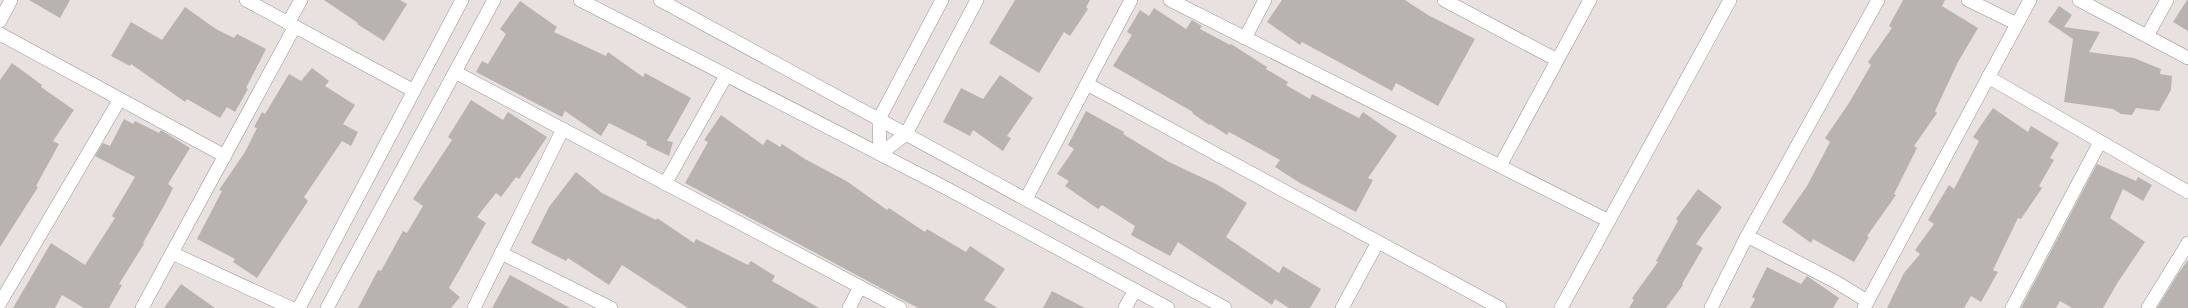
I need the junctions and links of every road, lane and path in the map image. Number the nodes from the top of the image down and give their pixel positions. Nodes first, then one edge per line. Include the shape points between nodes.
1 (11, 0) edge
2 (246, 0) edge
3 (301, 0) edge
4 (462, 0) edge
5 (494, 0) edge
6 (580, 0) edge
7 (660, 0) edge
8 (942, 0) edge
9 (978, 0) edge
10 (1131, 0) edge
11 (1170, 0) edge
12 (1265, 0) edge
13 (1444, 0) edge
14 (1590, 0) edge
15 (1730, 0) edge
16 (1878, 0) edge
17 (1968, 0) edge
18 (2030, 0) edge
19 (2079, 0) edge
20 (2167, 0) edge
21 (0, 21) edge
22 (2017, 24) junction
23 (291, 25) junction
24 (0, 34) edge
25 (2147, 36) junction
26 (1245, 38) junction
27 (2188, 58) edge
28 (1557, 60) junction
29 (455, 72) junction
30 (726, 76) junction
31 (1988, 77) junction
32 (1087, 84) junction
33 (414, 91) junction
34 (120, 99) junction
35 (879, 119) junction
36 (563, 129) junction
37 (906, 134) junction
38 (2100, 142) junction
39 (880, 154) junction
40 (225, 156) junction
41 (1500, 166) junction
42 (665, 184) junction
43 (2188, 192) edge
44 (1026, 199) junction
45 (1609, 221) junction
46 (1747, 236) junction
47 (1378, 242) junction
48 (2188, 243) edge
49 (172, 253) junction
50 (501, 253) junction
51 (860, 287) junction
52 (1135, 290) junction
53 (0, 303) edge
54 (1866, 305) edge
55 (142, 308) edge
56 (292, 308) edge
57 (299, 308) edge
58 (327, 308) edge
59 (474, 308) edge
60 (611, 308) edge
61 (849, 308) edge
62 (900, 308) edge
63 (1125, 308) edge
64 (1168, 308) edge
65 (1225, 308) edge
66 (1342, 308) edge
67 (1500, 308) edge
68 (1561, 308) edge
69 (1711, 308) edge
70 (2012, 308) edge
71 (2148, 308) edge

1 - 21 street
2 - 23 street
3 - 23 street
4 - 33 street
5 - 29 street
6 - 30 street
7 - 35 street
8 - 35 street
9 - 37 street
10 - 32 street
11 - 26 street
12 - 26 street
13 - 28 street
14 - 28 street
15 - 45 street
16 - 46 street
17 - 22 street
18 - 22 street
19 - 25 street
20 - 25 street
22 - 31 street
23 - 33 street
23 - 40 street
24 - 34 street
25 - 27 street
26 - 41 street
28 - 41 street
29 - 36 street
29 - 58 street
30 - 39 street
30 - 42 street
31 - 38 street
31 - 54 street
32 - 44 street
32 - 47 street
33 - 57 street
34 - 40 street
34 - 53 street
35 - 37 street
35 - 39 street
36 - 42 street
36 - 50 street
37 - 39 street
37 - 44 street
38 - 43 street
38 - 70 street
39 - 52 street
40 - 49 street
41 - 45 street
42 - 51 street
44 - 65 street
45 - 68 street
46 - 54 street via 1836,282
46 - 69 street
47 - 66 street
47 - 67 street
48 - 71 street
49 - 55 street
49 - 56 street
50 - 59 street
50 - 60 street
51 - 61 street
51 - 62 street
52 - 63 street
52 - 64 street

